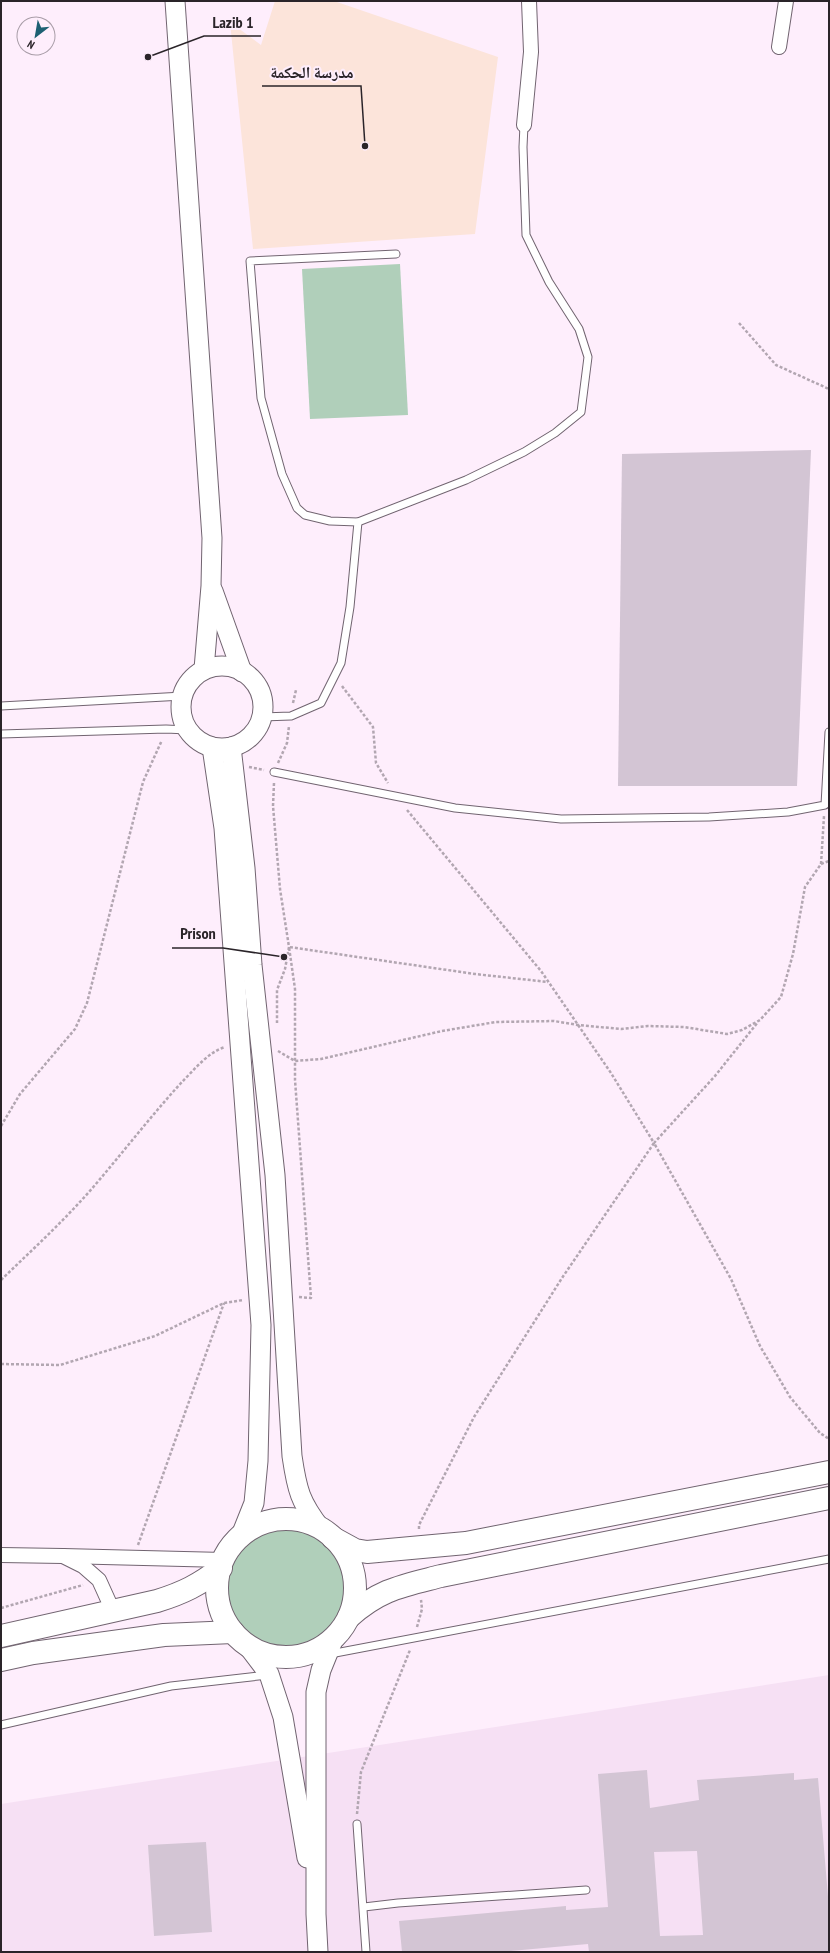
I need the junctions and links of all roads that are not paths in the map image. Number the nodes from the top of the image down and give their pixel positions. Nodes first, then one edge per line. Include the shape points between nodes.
1 (175, 1) edge
2 (529, 1) edge
3 (786, 1) edge
4 (779, 47) dead end
5 (524, 125) joint
6 (396, 254) dead end
7 (358, 522) junction
8 (211, 586) junction
9 (204, 669) junction
10 (242, 672) junction
11 (183, 696) junction
12 (1, 706) edge
13 (262, 717) junction
14 (187, 730) junction
15 (829, 732) edge
16 (1, 734) edge
17 (212, 747) junction
18 (233, 756) junction
19 (274, 772) road end
20 (829, 1472) edge
21 (829, 1498) edge
22 (327, 1534) junction
23 (240, 1538) junction
24 (1, 1555) edge
25 (63, 1556) junction
26 (826, 1559) edge
27 (222, 1564) junction
28 (829, 1568) edge
29 (113, 1611) junction
30 (349, 1617) junction
31 (1, 1636) edge
32 (240, 1638) junction
33 (331, 1646) junction
34 (1, 1660) edge
35 (269, 1674) junction
36 (1, 1725) edge
37 (357, 1824) road end
38 (586, 1890) dead end
39 (364, 1907) junction
40 (316, 1914) junction
41 (318, 1952) edge
42 (366, 1952) edge

1 - 8 main road via 212,538
2 - 5 street via 531,52
3 - 4 street
5 - 7 lane via 526,235 549,282 579,329 588,357 581,412 555,433 518,455 466,480
6 - 7 lane via 250,261 261,398 282,474 297,508 305,515 330,521
7 - 13 lane via 350,607 341,663 321,704 291,716
8 - 9 main road
8 - 10 main road
9 - 10 main road via 230,667
9 - 11 main road via 184,689
10 - 13 main road via 253,680 260,691
11 - 12 lane
11 - 14 main road via 180,703
13 - 18 main road via 257,729 237,746
14 - 16 lane
14 - 17 main road via 197,740
15 - 19 lane via 825,805 788,812 717,817 561,819 455,808
17 - 18 main road via 224,748
17 - 23 main road via 224,828 261,1325 258,1461 254,1503
18 - 22 main road via 275,1175 292,1456 297,1488 307,1511
20 - 22 highway via 466,1543 367,1552 355,1550
21 - 30 highway via 441,1576 385,1591 369,1600
22 - 23 highway via 301,1521 279,1520 258,1526
22 - 30 highway via 346,1555 354,1575 355,1596
23 - 27 highway
24 - 25 street
25 - 27 street
25 - 29 street via 83,1566 99,1580
26 - 28 lane
26 - 33 lane via 414,1639
27 - 29 highway via 202,1583 182,1593
27 - 32 highway via 218,1587 220,1606 223,1615
29 - 31 highway
30 - 33 highway
32 - 33 highway via 266,1654 286,1657 307,1654 321,1647
32 - 34 highway via 164,1635 33,1653
32 - 35 main road
33 - 40 main road via 316,1692
35 - 36 lane via 171,1686
35 - 40 main road via 283,1717
37 - 39 lane
38 - 39 lane
39 - 42 lane
40 - 41 main road

